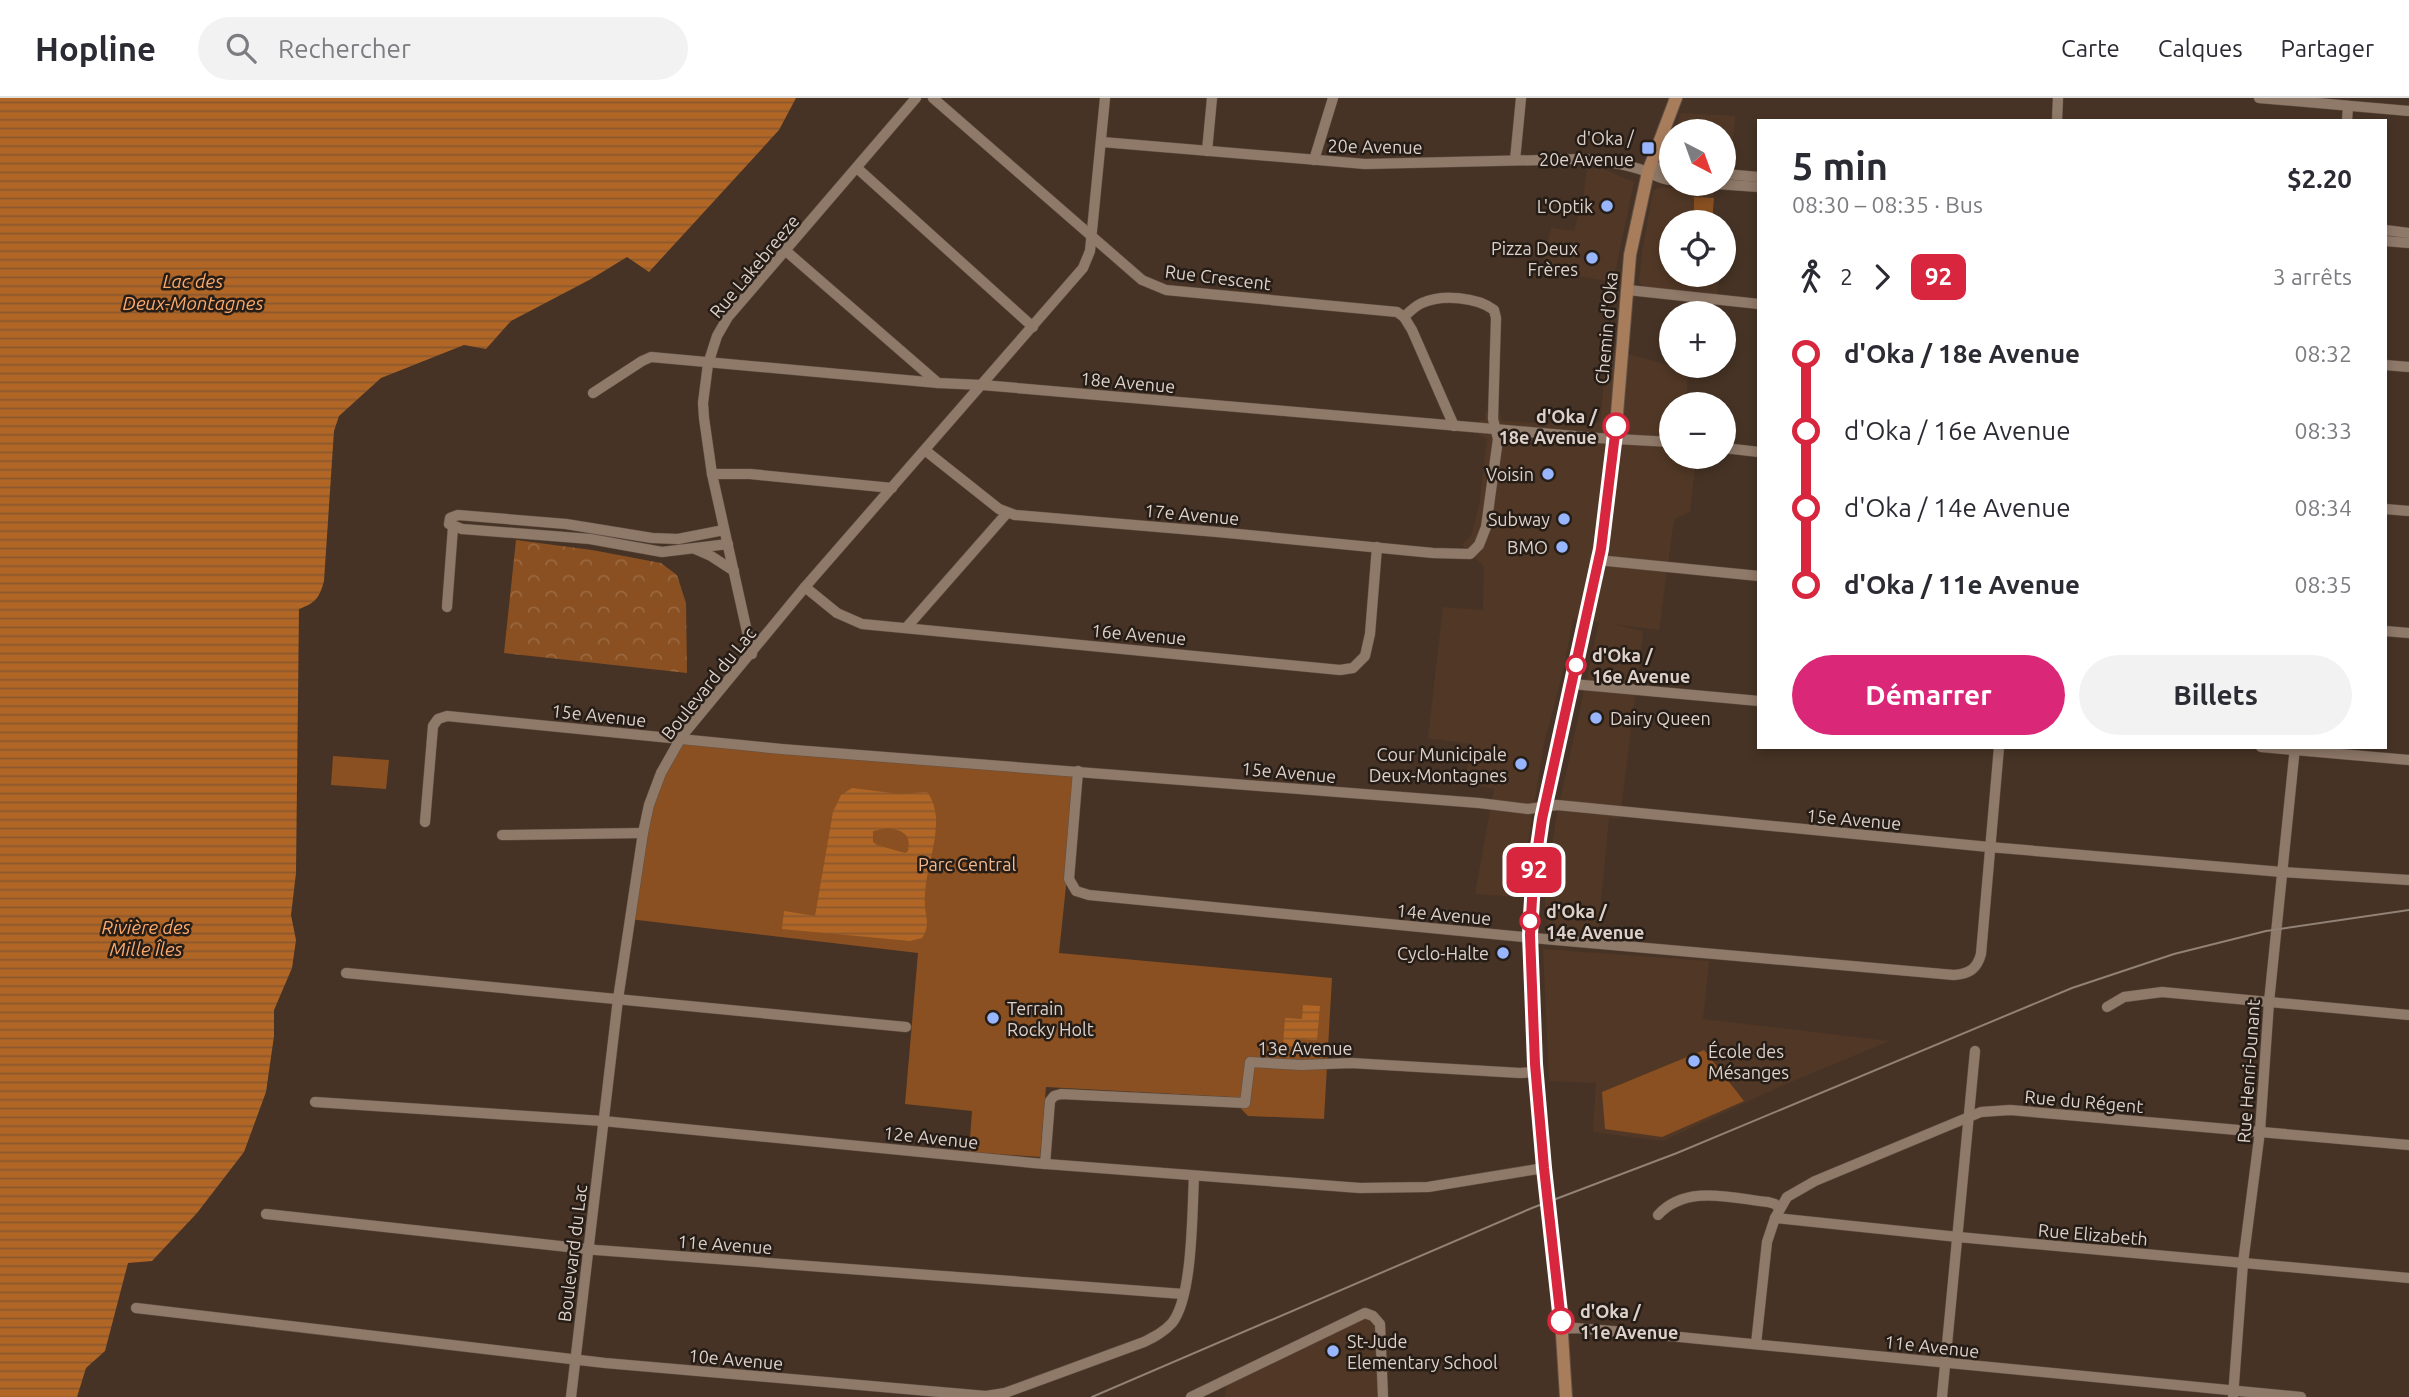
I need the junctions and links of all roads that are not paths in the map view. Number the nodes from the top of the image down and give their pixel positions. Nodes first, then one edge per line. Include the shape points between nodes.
1 (916, 98) edge
2 (933, 98) edge
3 (1105, 98) edge
4 (1212, 98) edge
5 (1333, 98) edge
6 (1521, 98) edge
7 (1675, 98) edge
8 (2058, 98) edge
9 (2259, 98) edge
10 (2348, 106) junction
11 (2409, 111) edge
12 (2057, 119) edge
13 (2347, 119) edge
14 (1102, 142) junction
15 (1207, 151) junction
16 (1314, 160) junction
17 (1515, 160) junction
18 (858, 168) junction
19 (1659, 168) edge
20 (1648, 172) junction
21 (1736, 175) edge
22 (1757, 177) edge
23 (1659, 179) edge
24 (1736, 185) edge
25 (1757, 187) edge
26 (2387, 230) edge
27 (2409, 233) edge
28 (1091, 235) junction
29 (2387, 240) edge
30 (2409, 243) edge
31 (786, 251) junction
32 (1628, 290) junction
33 (1757, 304) edge
34 (1404, 317) junction
35 (1033, 327) junction
36 (708, 364) junction
37 (2387, 365) edge
38 (2409, 366) edge
39 (937, 383) junction
40 (982, 385) junction
41 (593, 393) dead end
42 (1454, 426) junction
43 (1495, 428) junction
44 (1614, 438) junction
45 (1659, 441) edge
46 (1736, 449) edge
47 (926, 451) junction
48 (1757, 452) edge
49 (712, 474) junction
50 (892, 488) junction
51 (2387, 509) edge
52 (2409, 511) edge
53 (1007, 513) junction
54 (453, 527) junction
55 (724, 530) junction
56 (728, 544) junction
57 (1377, 547) junction
58 (695, 549) junction
59 (1597, 560) junction
60 (734, 571) junction
61 (1757, 576) edge
62 (805, 587) junction
63 (447, 607) dead end
64 (906, 628) junction
65 (2387, 631) edge
66 (2409, 633) edge
67 (752, 654) junction
68 (1572, 684) junction
69 (1757, 701) edge
70 (681, 739) junction
71 (1999, 749) edge
72 (2295, 749) edge
73 (2409, 760) edge
74 (1077, 771) junction
75 (1545, 807) junction
76 (425, 822) dead end
77 (643, 833) junction
78 (502, 835) dead end
79 (1989, 847) junction
80 (2282, 872) junction
81 (2409, 880) edge
82 (1530, 937) junction
83 (346, 973) dead end
84 (618, 999) junction
85 (2269, 1002) junction
86 (2107, 1007) dead end
87 (2409, 1015) edge
88 (906, 1027) dead end
89 (1975, 1051) dead end
90 (1536, 1072) junction
91 (315, 1102) dead end
92 (1968, 1118) junction
93 (603, 1121) junction
94 (2260, 1131) junction
95 (2409, 1145) edge
96 (1045, 1164) junction
97 (1544, 1168) junction
98 (1194, 1177) junction
99 (266, 1214) dead end
100 (1778, 1214) junction
101 (1658, 1215) dead end
102 (1958, 1237) junction
103 (589, 1250) junction
104 (2243, 1264) junction
105 (2409, 1278) edge
106 (1183, 1294) junction
107 (136, 1308) dead end
108 (1560, 1329) junction
109 (1756, 1344) junction
110 (574, 1360) junction
111 (1945, 1364) junction
112 (883, 1392) edge
113 (2233, 1394) edge
114 (571, 1397) edge
115 (1191, 1397) edge
116 (1383, 1397) edge
117 (1566, 1397) edge
118 (1942, 1397) edge
119 (2301, 1397) edge

1 - 18 street, Rue Lakebreeze
2 - 28 street, Rue Crescent
3 - 14 street, Boulevard du Lac
4 - 15 street
5 - 16 street
6 - 17 street
7 - 20 main road, Chemin d'Oka
8 - 12 street
9 - 10 street
10 - 11 street
10 - 13 street
14 - 15 street, 20e Avenue
14 - 28 street, Boulevard du Lac
15 - 16 street, 20e Avenue
16 - 17 street, 20e Avenue via 1375,164
17 - 20 street, 20e Avenue via 1592,160
18 - 31 street, Rue Lakebreeze
18 - 35 street
19 - 20 street, 20e Avenue
20 - 23 street, 20e Avenue
20 - 32 main road, Chemin d'Oka via 1630,256
21 - 22 street
24 - 25 street
26 - 27 street
28 - 34 street, Rue Crescent via 1142,280 1166,290 1380,309
28 - 35 street, Boulevard du Lac via 1083,268
29 - 30 street
31 - 36 street, Rue Lakebreeze via 728,317
31 - 39 street
32 - 33 street
32 - 44 main road, Chemin d'Oka
34 - 42 street
34 - 43 street via 1436,298 1478,301 1494,310
35 - 40 street, Boulevard du Lac
36 - 39 street, 18e Avenue
36 - 41 street, 18e Avenue via 642,360
36 - 49 street, Rue Lakebreeze via 703,403
37 - 38 street
39 - 40 street, 18e Avenue
40 - 42 street, 18e Avenue
40 - 47 street, Boulevard du Lac
42 - 43 street, 18e Avenue
43 - 44 street, 18e Avenue
43 - 57 street, 17e Avenue via 1498,439 1486,527 1475,551 1461,555
44 - 45 street, 18e Avenue
44 - 59 main road, Chemin d'Oka
46 - 48 street
47 - 50 street, Boulevard du Lac
47 - 53 street
49 - 50 street
49 - 55 street, Rue Lakebreeze
50 - 62 street, Boulevard du Lac
51 - 52 street
53 - 57 street, 17e Avenue
53 - 64 street
54 - 55 street via 450,518 458,515 566,524 652,538
54 - 58 street via 590,539 663,552
54 - 63 street
55 - 56 street, Rue Lakebreeze
56 - 58 street
56 - 60 street, Rue Lakebreeze
57 - 64 street, 16e Avenue via 1370,634 1365,656 1353,668
58 - 60 street
59 - 61 street
59 - 68 main road, Chemin d'Oka
60 - 67 street, Rue Lakebreeze
62 - 64 street, 16e Avenue via 851,620
62 - 67 street, Boulevard du Lac
65 - 66 street
67 - 70 street, Boulevard du Lac
68 - 69 street
68 - 75 main road, Chemin d'Oka
70 - 74 street, 15e Avenue
70 - 76 street, 15e Avenue via 447,716 433,726
70 - 77 street, Boulevard du Lac via 661,773
71 - 79 street
72 - 73 street
72 - 80 street, Rue Henri-Dunant
74 - 75 street, 15e Avenue
74 - 82 street, 14e Avenue via 1069,875 1072,886 1083,893
75 - 79 street, 15e Avenue
75 - 82 main road, Chemin d'Oka via 1535,862
77 - 78 street
77 - 84 street, Boulevard du Lac
79 - 80 street, 15e Avenue
79 - 82 street, 14e Avenue via 1980,958 1965,974
80 - 81 street, 15e Avenue
80 - 85 street, Rue Henri-Dunant
82 - 90 main road, Chemin d'Oka
83 - 84 street
84 - 88 street
84 - 93 street, Boulevard du Lac
85 - 86 street via 2162,992 2124,997
85 - 87 street
85 - 94 street, Rue Henri-Dunant
89 - 92 street
90 - 96 street, 13e Avenue via 1351,1062 1250,1062 1245,1104 1061,1094 1050,1101
90 - 97 main road, Chemin d'Oka
91 - 93 street, 12e Avenue
92 - 94 street, Rue du Régent via 2010,1110
92 - 100 street, Rue du Régent via 1815,1181 1787,1197
92 - 102 street
93 - 96 street, 12e Avenue
93 - 103 street, Boulevard du Lac
94 - 95 street, Rue du Régent
94 - 104 street, Rue Henri-Dunant
96 - 98 street, 12e Avenue
97 - 98 street, 12e Avenue via 1428,1187 1360,1188
97 - 108 main road, Chemin d'Oka
98 - 106 street, 10e Avenue
99 - 103 street, 11e Avenue
100 - 101 street via 1775,1204 1768,1202 1693,1194 1668,1204
100 - 102 street, Rue Elizabeth
100 - 109 street via 1767,1242
102 - 104 street, Rue Elizabeth
102 - 111 street
103 - 106 street, 11e Avenue
103 - 110 street, Boulevard du Lac
104 - 105 street, Rue Elizabeth
104 - 113 street, Rue Henri-Dunant
106 - 112 street, 10e Avenue via 1174,1321 1163,1332 1005,1393
107 - 110 street, 10e Avenue
108 - 109 street, 11e Avenue
108 - 117 main road, Chemin d'Oka
109 - 111 street, 11e Avenue
110 - 112 street, 10e Avenue
110 - 114 street, Boulevard du Lac
111 - 113 street, 11e Avenue
111 - 118 street
113 - 119 street, 11e Avenue
115 - 116 street via 1365,1313 1380,1324

